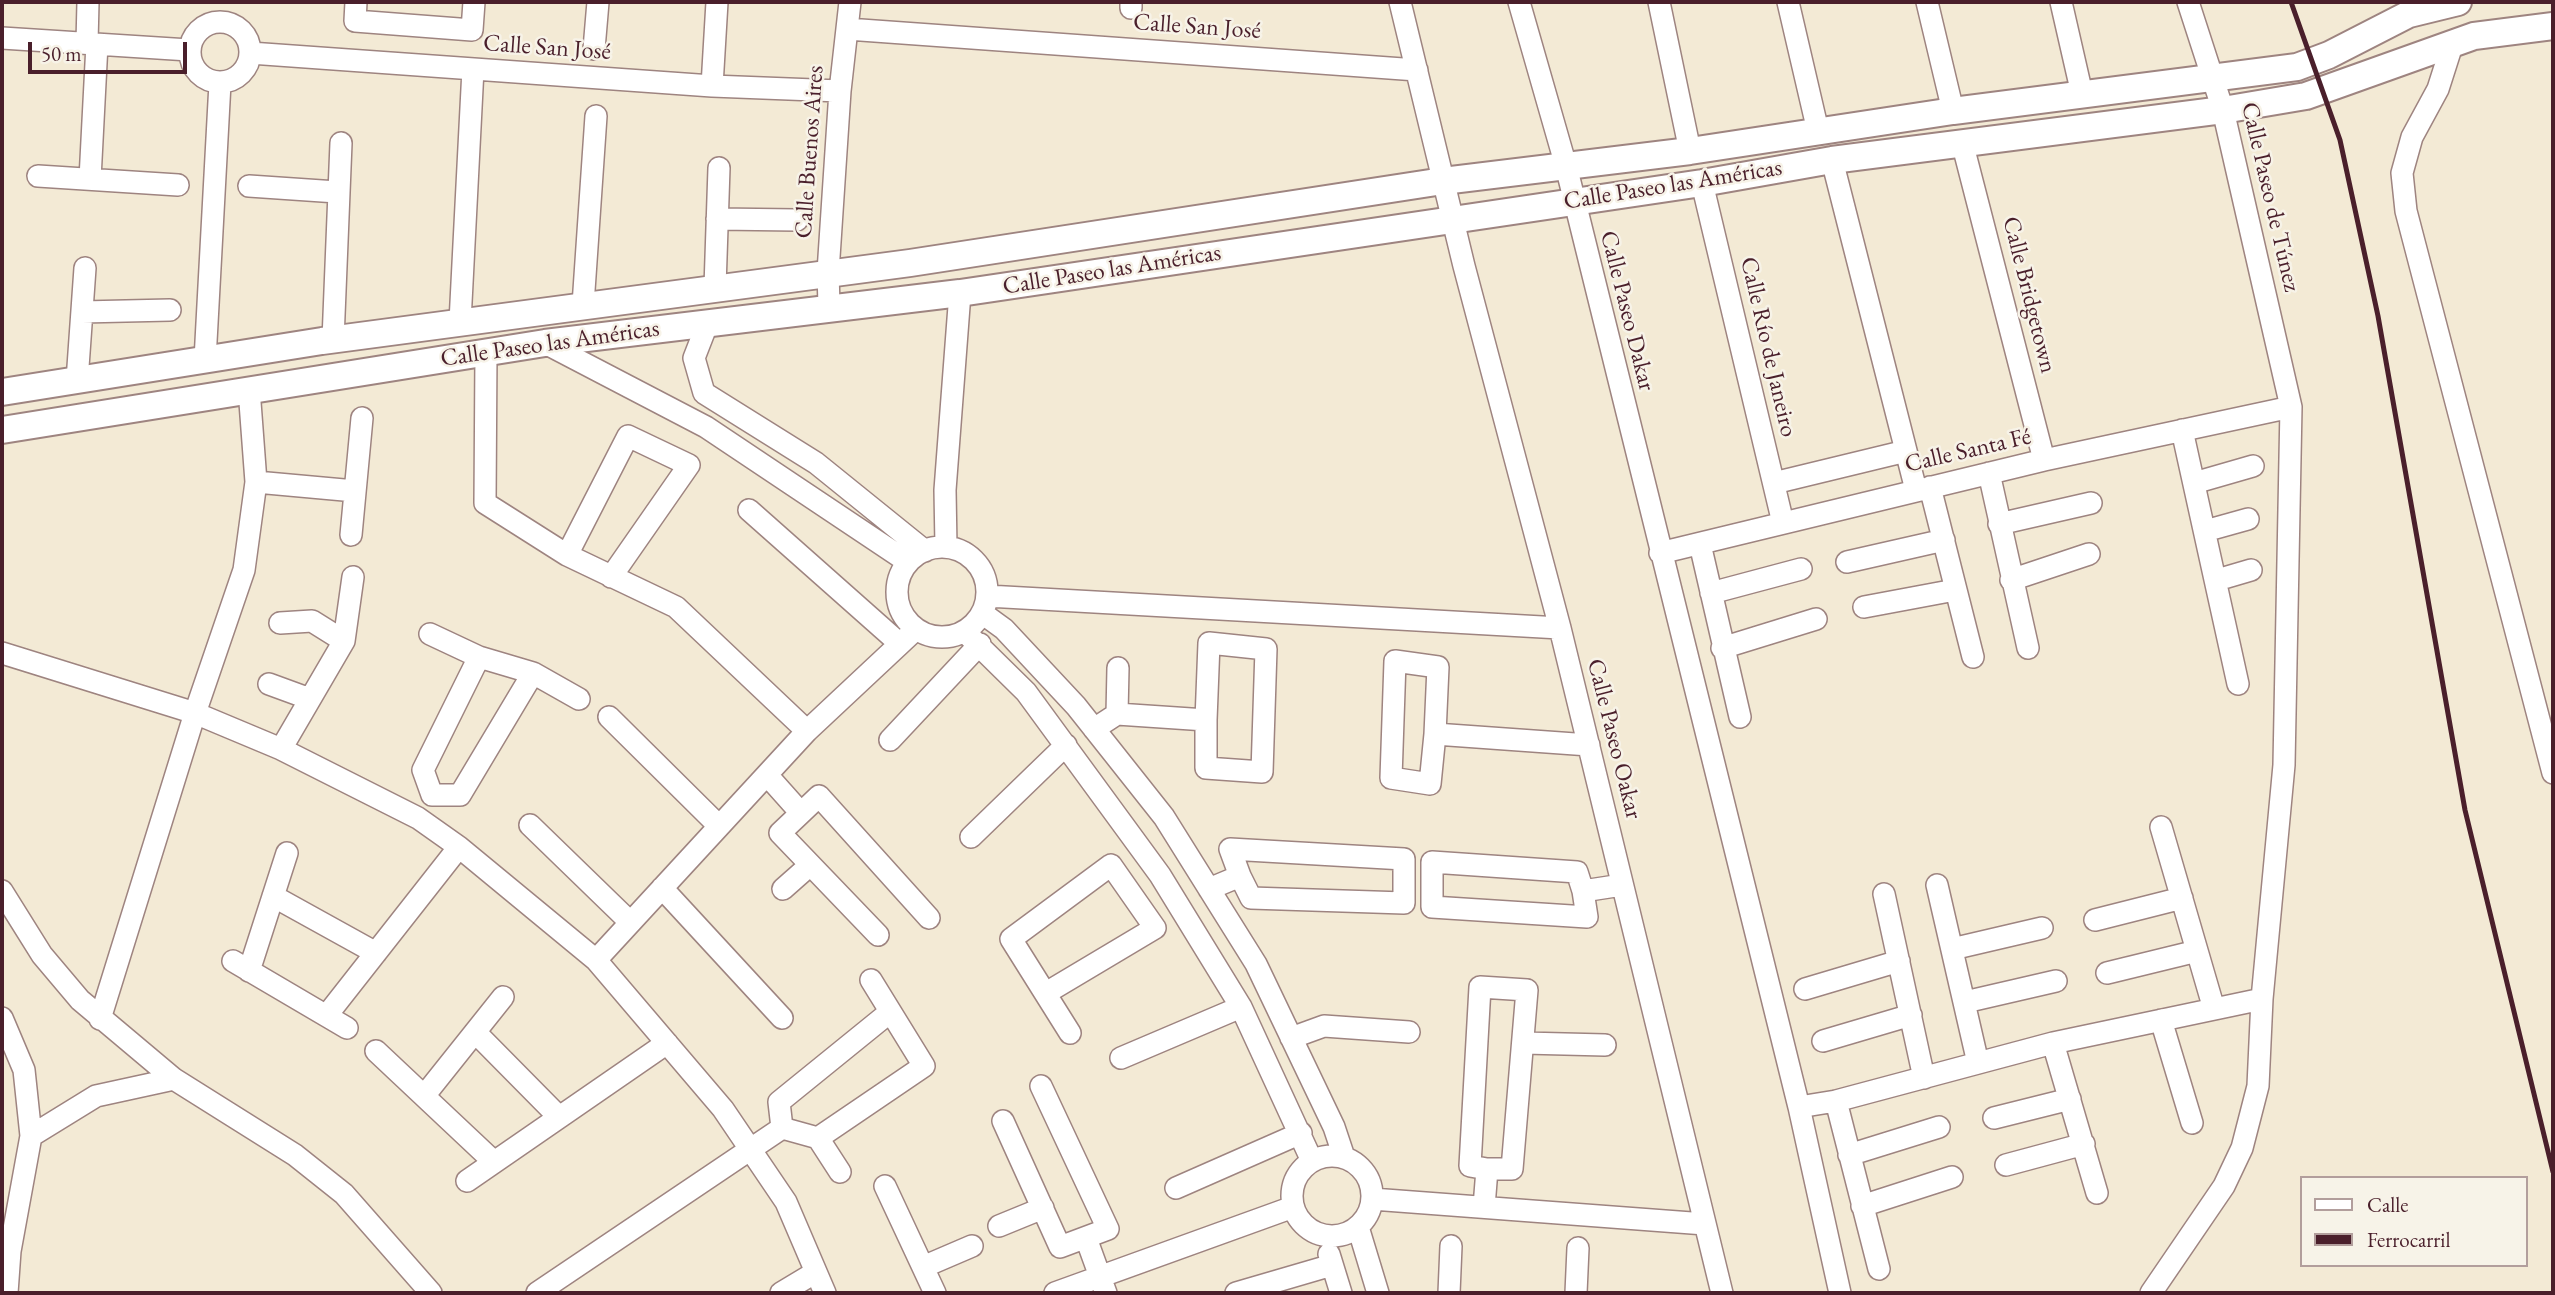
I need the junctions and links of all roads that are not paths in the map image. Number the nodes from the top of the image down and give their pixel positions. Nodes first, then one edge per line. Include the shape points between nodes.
1 (88, 2) edge
2 (356, 2) edge
3 (474, 2) edge
4 (598, 2) edge
5 (716, 2) edge
6 (850, 2) edge
7 (1400, 2) edge
8 (1519, 2) edge
9 (1788, 2) edge
10 (1927, 2) edge
11 (2062, 2) edge
12 (2188, 2) edge
13 (2458, 2) edge
14 (1664, 3) edge
15 (2427, 6) edge
16 (224, 12) edge
17 (2553, 26) edge
18 (417, 28) junction
19 (847, 29) junction
20 (2, 38) edge
21 (2453, 42) junction
22 (92, 43) junction
23 (594, 49) dead end
24 (189, 50) junction
25 (250, 53) junction
26 (2329, 55) junction
27 (414, 65) junction
28 (473, 69) junction
29 (2285, 69) junction
30 (1417, 70) junction
31 (2215, 80) junction
32 (220, 83) junction
33 (2341, 85) junction
34 (712, 86) junction
35 (840, 91) junction
36 (2082, 94) junction
37 (2292, 98) junction
38 (2223, 110) junction
39 (1953, 111) junction
40 (596, 116) dead end
41 (1818, 131) junction
42 (1962, 142) junction
43 (341, 143) dead end
44 (1690, 151) junction
45 (1832, 160) junction
46 (1566, 166) junction
47 (719, 168) dead end
48 (38, 176) dead end
49 (90, 180) junction
50 (1443, 181) junction
51 (1702, 183) junction
52 (178, 184) dead end
53 (249, 186) dead end
54 (337, 192) junction
55 (1573, 201) junction
56 (718, 219) junction
57 (1453, 219) junction
58 (797, 220) dead end
59 (85, 268) dead end
60 (828, 272) junction
61 (715, 288) junction
62 (960, 293) junction
63 (583, 305) junction
64 (829, 306) junction
65 (170, 310) dead end
66 (82, 312) junction
67 (460, 322) junction
68 (708, 322) junction
69 (422, 328) junction
70 (332, 340) junction
71 (545, 342) junction
72 (486, 352) junction
73 (205, 360) junction
74 (424, 362) junction
75 (77, 381) junction
76 (249, 389) junction
77 (2, 392) edge
78 (2291, 407) junction
79 (362, 418) dead end
80 (2, 430) edge
81 (2182, 430) junction
82 (1906, 451) junction
83 (2044, 460) junction
84 (2253, 466) dead end
85 (1989, 473) junction
86 (256, 482) junction
87 (1773, 483) junction
88 (2194, 483) junction
89 (1923, 489) junction
90 (355, 491) junction
91 (2091, 503) dead end
92 (749, 510) dead end
93 (2248, 519) dead end
94 (1783, 523) junction
95 (1999, 524) junction
96 (2205, 531) junction
97 (351, 535) dead end
98 (1944, 540) junction
99 (1700, 544) junction
100 (1660, 553) junction
101 (926, 554) junction
102 (2089, 554) dead end
103 (566, 555) junction
104 (1847, 562) dead end
105 (1801, 569) dead end
106 (2250, 570) dead end
107 (353, 576) dead end
108 (611, 577) junction
109 (2011, 580) junction
110 (2217, 580) junction
111 (1955, 590) junction
112 (1711, 593) junction
113 (985, 605) junction
114 (1864, 607) dead end
115 (1816, 619) dead end
116 (280, 623) dead end
117 (1560, 628) junction
118 (916, 629) junction
119 (430, 634) dead end
120 (972, 638) junction
121 (344, 641) junction
122 (899, 643) junction
123 (1722, 648) junction
124 (2028, 648) dead end
125 (2, 653) edge
126 (479, 657) junction
127 (1973, 657) dead end
128 (1118, 668) dead end
129 (533, 673) junction
130 (268, 684) dead end
131 (2238, 684) dead end
132 (310, 699) junction
133 (579, 699) dead end
134 (195, 713) junction
135 (1117, 714) junction
136 (610, 717) dead end
137 (1740, 717) dead end
138 (1206, 720) junction
139 (1094, 729) junction
140 (807, 731) junction
141 (1435, 734) junction
142 (890, 740) dead end
143 (1066, 745) junction
144 (1588, 745) junction
145 (281, 749) junction
146 (2553, 773) edge
147 (766, 775) junction
148 (432, 794) junction
149 (800, 812) junction
150 (418, 818) junction
151 (530, 825) dead end
152 (719, 826) junction
153 (2161, 827) dead end
154 (971, 837) dead end
155 (459, 846) junction
156 (287, 853) dead end
157 (809, 866) junction
158 (1160, 875) junction
159 (1240, 876) junction
160 (1937, 884) dead end
161 (1622, 885) junction
162 (662, 888) junction
163 (783, 889) dead end
164 (1209, 889) junction
165 (2, 891) edge
166 (1583, 891) junction
167 (1130, 893) junction
168 (1884, 894) dead end
169 (273, 896) junction
170 (2182, 898) junction
171 (929, 918) dead end
172 (2095, 920) dead end
173 (631, 922) junction
174 (2042, 928) dead end
175 (878, 936) dead end
176 (1952, 949) junction
177 (2197, 951) junction
178 (376, 953) junction
179 (596, 960) junction
180 (1899, 961) junction
181 (2107, 973) dead end
182 (871, 980) dead end
183 (2056, 981) dead end
184 (1805, 989) dead end
185 (1046, 993) junction
186 (503, 996) dead end
187 (2262, 999) junction
188 (1965, 1002) junction
189 (1241, 1007) junction
190 (2214, 1009) junction
191 (890, 1012) junction
192 (327, 1015) junction
193 (1911, 1016) junction
194 (2, 1018) edge
195 (782, 1018) dead end
196 (100, 1019) junction
197 (2161, 1020) junction
198 (347, 1028) dead end
199 (475, 1032) junction
200 (1409, 1032) dead end
201 (1070, 1033) dead end
202 (1291, 1038) junction
203 (1823, 1041) dead end
204 (667, 1043) junction
205 (1524, 1043) junction
206 (2053, 1043) junction
207 (1605, 1045) dead end
208 (376, 1051) dead end
209 (9, 1053) edge
210 (1121, 1058) dead end
211 (1978, 1063) junction
212 (1924, 1078) junction
213 (174, 1079) junction
214 (1041, 1086) dead end
215 (424, 1096) junction
216 (2070, 1099) junction
217 (1836, 1101) junction
218 (1799, 1107) junction
219 (559, 1118) junction
220 (1994, 1118) dead end
221 (1003, 1121) dead end
222 (2192, 1123) dead end
223 (1940, 1127) dead end
224 (782, 1128) junction
225 (1301, 1133) junction
226 (31, 1136) junction
227 (818, 1138) junction
228 (2084, 1144) junction
229 (751, 1150) junction
230 (1849, 1155) junction
231 (1344, 1157) junction
232 (1312, 1161) junction
233 (494, 1162) junction
234 (2006, 1165) dead end
235 (1487, 1170) junction
236 (840, 1171) dead end
237 (1952, 1177) dead end
238 (467, 1181) dead end
239 (885, 1186) dead end
240 (1176, 1188) dead end
241 (2097, 1193) dead end
242 (1372, 1199) junction
243 (1862, 1206) junction
244 (1293, 1207) junction
245 (1484, 1207) junction
246 (1043, 1209) junction
247 (1705, 1224) junction
248 (999, 1226) dead end
249 (1358, 1227) junction
250 (1324, 1235) junction
251 (1086, 1238) junction
252 (1451, 1245) dead end
253 (972, 1246) dead end
254 (1578, 1248) dead end
255 (1332, 1265) junction
256 (923, 1267) junction
257 (1879, 1269) dead end
258 (816, 1272) junction
259 (1719, 1283) edge
260 (1103, 1285) edge
261 (7, 1293) edge
262 (431, 1293) edge
263 (537, 1293) edge
264 (781, 1293) edge
265 (825, 1293) edge
266 (935, 1293) edge
267 (1055, 1293) edge
268 (1236, 1293) edge
269 (1341, 1293) edge
270 (1378, 1293) edge
271 (1449, 1293) edge
272 (1576, 1293) edge
273 (1840, 1293) edge
274 (2151, 1293) edge

1 - 22 street
2 - 18 street via 355,21
3 - 18 street via 472,30
4 - 23 street
5 - 34 street
6 - 19 street, Calle Buenos Aires
7 - 30 street
8 - 46 street, Calle Paseo Dakar
9 - 41 street
10 - 39 street
11 - 36 street
12 - 31 street, Calle Paseo de Túnez
13 - 15 street, Calle Paseo las Américas
14 - 44 street
15 - 26 street, Calle Paseo las Américas
16 - 24 street via 194,35
16 - 25 street via 247,38
17 - 21 street, Calle Paseo las Américas
18 - 27 street
19 - 30 street, Calle San José
19 - 35 street, Calle Buenos Aires
20 - 22 street
21 - 33 street, Calle Paseo las Américas
21 - 146 street via 2438,89 2412,137 2402,173 2406,211
22 - 24 street
22 - 49 street
24 - 32 street via 192,67 204,79
25 - 27 street, Calle San José
25 - 32 street via 246,68
26 - 29 street, Calle Paseo las Américas
26 - 33 street
27 - 28 street, Calle San José
28 - 34 street, Calle San José
28 - 67 street
29 - 31 street, Calle Paseo las Américas
29 - 37 street
30 - 50 street
31 - 36 street, Calle Paseo las Américas
31 - 38 street, Calle Paseo de Túnez
32 - 73 street
33 - 37 street, Calle Paseo las Américas
34 - 35 street, Calle San José
35 - 60 street, Calle Buenos Aires
36 - 39 street, Calle Paseo las Américas
37 - 38 street, Calle Paseo las Américas
38 - 42 street, Calle Paseo las Américas
38 - 78 street, Calle Paseo de Túnez
39 - 41 street, Calle Paseo las Américas
40 - 63 street
41 - 44 street, Calle Paseo las Américas
42 - 45 street, Calle Paseo las Américas
42 - 83 street, Calle Bridgetown
43 - 54 street
44 - 46 street, Calle Paseo las Américas
45 - 51 street, Calle Paseo las Américas
45 - 82 street
46 - 50 street, Calle Paseo las Américas
46 - 55 street, Calle Paseo Dakar
47 - 56 street
48 - 49 street
49 - 52 street
50 - 57 street
50 - 60 street, Calle Paseo las Américas
51 - 55 street, Calle Paseo las Américas
51 - 87 street, Calle Río de Janeiro
53 - 54 street
54 - 70 street
55 - 57 street, Calle Paseo las Américas
55 - 100 street, Calle Paseo Dakar
56 - 58 street
56 - 61 street
57 - 62 street, Calle Paseo las Américas
57 - 117 street, Calle Paseo Oakar
59 - 66 street
60 - 61 street, Calle Paseo las Américas
60 - 64 street, Calle Buenos Aires
61 - 63 street, Calle Paseo las Américas
62 - 64 street, Calle Paseo las Américas
62 - 101 street via 945,491
63 - 67 street, Calle Paseo las Américas
64 - 68 street, Calle Paseo las Américas
65 - 66 street
66 - 75 street
67 - 69 street, Calle Paseo las Américas
68 - 71 street, Calle Paseo las Américas
68 - 101 street via 694,358 704,393 816,463
69 - 70 street, Calle Paseo las Américas
69 - 74 street
70 - 73 street, Calle Paseo las Américas
71 - 72 street, Calle Paseo las Américas
71 - 101 street via 706,427
72 - 74 street, Calle Paseo las Américas
72 - 103 street via 485,503
73 - 75 street, Calle Paseo las Américas
74 - 76 street, Calle Paseo las Américas
75 - 77 street, Calle Paseo las Américas
76 - 80 street, Calle Paseo las Américas
76 - 86 street
78 - 81 street, Calle Santa Fé
78 - 187 street, Calle Paseo de Túnez via 2284,765
79 - 90 street
81 - 83 street, Calle Santa Fé
81 - 88 street
82 - 87 street
82 - 89 street
83 - 85 street, Calle Santa Fé
84 - 88 street
85 - 89 street, Calle Santa Fé
85 - 95 street
86 - 90 street
86 - 134 street via 244,570
87 - 94 street, Calle Río de Janeiro
88 - 96 street
89 - 94 street, Calle Santa Fé
89 - 98 street
90 - 97 street
91 - 95 street
92 - 122 street
93 - 96 street
94 - 99 street, Calle Santa Fé
95 - 109 street
96 - 110 street
98 - 104 street
98 - 111 street
99 - 100 street, Calle Santa Fé
99 - 112 street
100 - 218 street
101 - 113 street via 966,554 975,561 986,579
101 - 118 street via 898,583 897,596 906,620
102 - 109 street
103 - 108 street
103 - 108 street via 628,436 688,466
105 - 112 street
106 - 110 street
107 - 121 street
108 - 140 street via 676,607
109 - 124 street
110 - 131 street
111 - 114 street
111 - 127 street
112 - 123 street
113 - 117 street
113 - 120 street
113 - 139 street
115 - 123 street
116 - 121 street via 312,621
117 - 144 street, Calle Paseo Oakar
118 - 120 street via 939,638
118 - 122 street
119 - 126 street
120 - 142 street
120 - 143 street via 1026,692
121 - 132 street
122 - 140 street
123 - 137 street
125 - 134 street
126 - 129 street
126 - 148 street via 423,770
128 - 135 street
129 - 133 street
129 - 148 street via 460,794
130 - 132 street
132 - 145 street
134 - 145 street
134 - 196 street
135 - 138 street
135 - 139 street
136 - 152 street
138 - 138 street via 1206,768 1262,772 1266,649 1209,643
139 - 164 street via 1164,817
140 - 147 street
141 - 141 street via 1430,784 1391,778 1395,661 1438,667
141 - 144 street
143 - 154 street
143 - 158 street
144 - 161 street, Calle Paseo Oakar
145 - 150 street
147 - 149 street
147 - 152 street
148 - 150 street
149 - 157 street via 780,833
149 - 171 street via 819,796
150 - 155 street
151 - 173 street
152 - 162 street
153 - 170 street
155 - 178 street
155 - 179 street
156 - 169 street
157 - 163 street
157 - 175 street
158 - 167 street
158 - 189 street
159 - 159 street via 1251,898 1404,904 1404,859 1230,849
159 - 164 street
160 - 176 street
161 - 166 street
161 - 247 street, Calle Paseo Oakar
162 - 173 street
162 - 195 street
164 - 202 street via 1256,964
165 - 196 street via 43,955
166 - 166 street via 1587,917 1432,907 1432,862 1577,872
167 - 185 street via 1155,928
167 - 185 street via 1111,865 1011,939
168 - 180 street
169 - 178 street
169 - 192 street via 241,966
170 - 172 street
170 - 177 street
173 - 179 street
174 - 176 street
176 - 188 street
177 - 181 street
177 - 190 street
178 - 192 street
179 - 204 street
180 - 184 street
180 - 193 street
182 - 191 street
183 - 188 street
185 - 201 street
186 - 199 street
187 - 190 street
187 - 274 street, Calle Paseo de Túnez via 2258,1086 2242,1148 2224,1186
188 - 211 street
189 - 210 street
189 - 225 street
190 - 197 street
191 - 224 street via 779,1102
191 - 227 street via 924,1066
192 - 198 street
193 - 203 street
193 - 212 street
194 - 209 street
196 - 213 street
197 - 206 street
197 - 222 street
199 - 215 street
199 - 219 street
200 - 202 street via 1324,1027
202 - 231 street
204 - 219 street
204 - 229 street
205 - 207 street
205 - 235 street via 1512,1169
205 - 235 street via 1527,989 1480,987 1470,1166
206 - 211 street
206 - 216 street
208 - 215 street
209 - 226 street via 24,1070
211 - 212 street
212 - 217 street
213 - 226 street via 96,1096
213 - 262 street via 295,1154 344,1194
214 - 251 street via 1108,1229
215 - 233 street
216 - 220 street
216 - 228 street
217 - 218 street
217 - 230 street
218 - 273 street
219 - 233 street
221 - 246 street
223 - 230 street
224 - 227 street
224 - 229 street
225 - 232 street
225 - 240 street
226 - 261 street
227 - 236 street
228 - 234 street
228 - 241 street
229 - 258 street via 786,1202
229 - 263 street
230 - 243 street
231 - 232 street
231 - 242 street via 1368,1177
232 - 244 street via 1297,1176
233 - 238 street
235 - 245 street
237 - 243 street
239 - 256 street
242 - 245 street
242 - 249 street
243 - 257 street
244 - 250 street via 1305,1225
244 - 260 street
245 - 247 street
246 - 248 street
246 - 251 street via 1060,1247
247 - 259 street, Calle Paseo Oakar
249 - 250 street via 1336,1236
249 - 270 street
250 - 255 street
251 - 260 street
252 - 271 street
253 - 256 street
254 - 272 street
255 - 268 street
255 - 269 street
256 - 266 street
258 - 264 street
258 - 265 street
260 - 267 street

